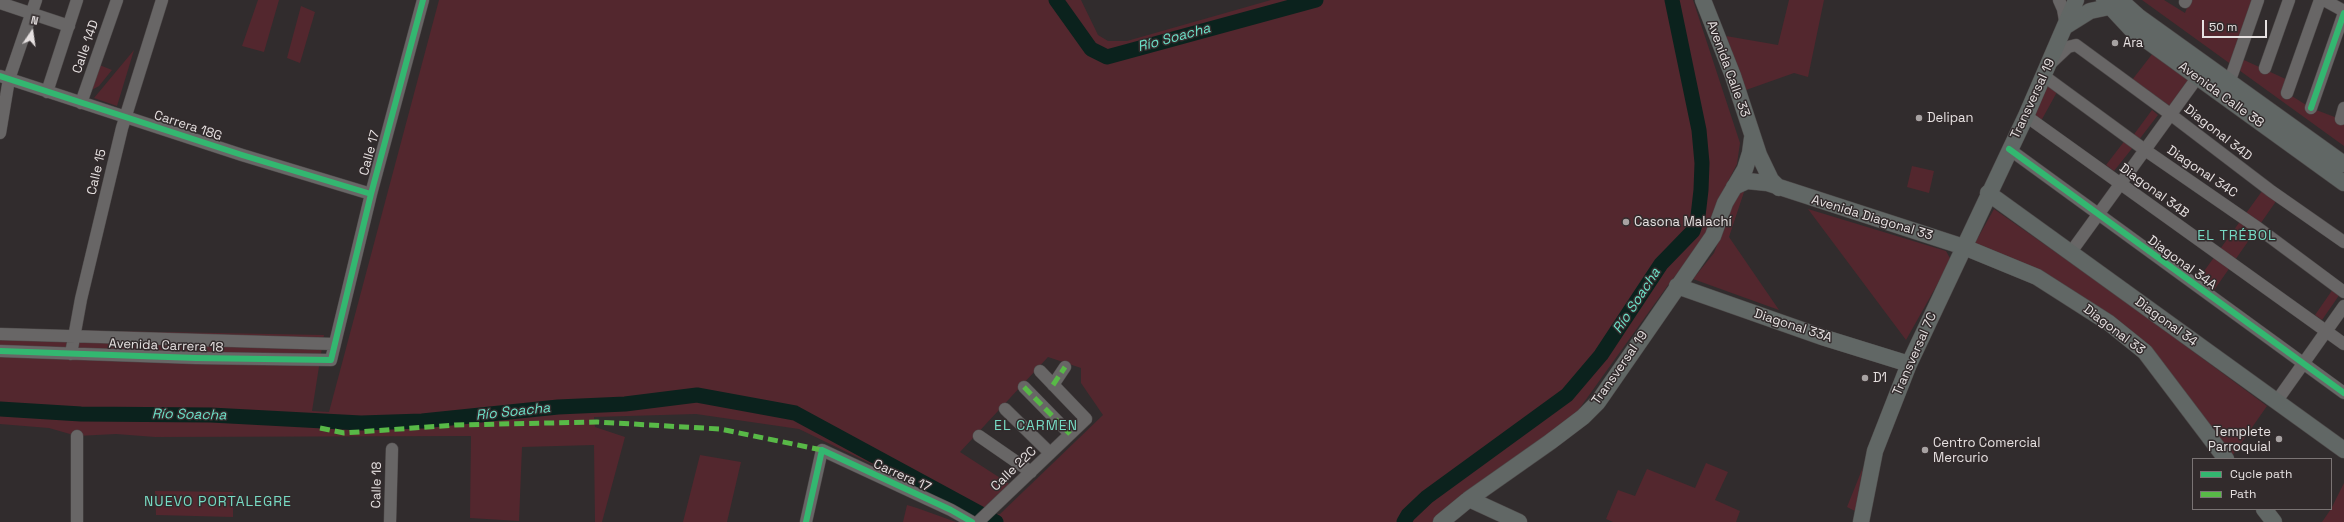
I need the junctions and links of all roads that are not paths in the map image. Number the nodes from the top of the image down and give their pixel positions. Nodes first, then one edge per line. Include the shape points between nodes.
1 (36, 0) edge
2 (77, 0) edge
3 (117, 0) edge
4 (162, 0) edge
5 (423, 0) edge
6 (1703, 0) edge
7 (2059, 0) edge
8 (2076, 0) edge
9 (2258, 0) edge
10 (2289, 0) edge
11 (2320, 0) edge
12 (2324, 0) edge
13 (2111, 2) edge
14 (0, 3) edge
15 (2344, 12) edge
16 (31, 13) junction
17 (69, 26) junction
18 (2066, 26) junction
19 (2265, 68) dead end
20 (2047, 70) junction
21 (4, 77) edge
22 (2197, 78) junction
23 (2229, 83) junction
24 (47, 92) junction
25 (2287, 93) dead end
26 (81, 103) junction
27 (2311, 108) dead end
28 (2170, 114) junction
29 (2026, 116) junction
30 (125, 117) junction
31 (0, 133) edge
32 (1752, 138) junction
33 (2009, 150) junction
34 (2145, 150) junction
35 (2344, 164) edge
36 (2344, 183) edge
37 (2121, 184) junction
38 (1734, 187) junction
39 (1779, 188) junction
40 (1988, 193) junction
41 (371, 194) junction
42 (2097, 215) junction
43 (2344, 242) edge
44 (1964, 247) junction
45 (2071, 252) junction
46 (1677, 286) junction
47 (2344, 292) edge
48 (2344, 306) edge
49 (2326, 331) junction
50 (0, 334) edge
51 (73, 337) junction
52 (334, 344) junction
53 (2344, 344) edge
54 (0, 350) edge
55 (71, 354) junction
56 (331, 360) joint
57 (1909, 364) junction
58 (2302, 364) junction
59 (1065, 367) dead end
60 (1040, 371) dead end
61 (1053, 385) junction
62 (1024, 387) dead end
63 (2344, 393) edge
64 (2276, 402) junction
65 (1005, 409) dead end
66 (1070, 434) junction
67 (77, 436) dead end
68 (979, 436) dead end
69 (392, 449) dead end
70 (2344, 450) edge
71 (1050, 453) junction
72 (2225, 458) edge
73 (1031, 472) junction
74 (1469, 499) junction
75 (2265, 510) edge
76 (977, 521) edge
77 (77, 522) edge
78 (390, 522) edge
79 (806, 522) edge
80 (1441, 522) edge
81 (1519, 522) edge
82 (1861, 522) edge
83 (2274, 522) edge

1 - 16 street
2 - 17 street
3 - 26 street, Calle 14D
4 - 30 street, Calle 15
5 - 41 street, Calle 17
6 - 32 main road, Avenida Calle 33 via 1733,76
7 - 18 street
8 - 18 main road, Transversal 19
9 - 23 street
10 - 19 street
11 - 25 street
12 - 15 street
13 - 18 main road
13 - 22 main road, Avenida Calle 38 via 2131,29
13 - 23 main road, Avenida Calle 38 via 2139,17
14 - 16 street
15 - 27 street
16 - 17 street
16 - 21 street
17 - 24 street
18 - 20 main road, Transversal 19
20 - 28 street, Diagonal 34D via 2068,47 2076,45
20 - 29 main road, Transversal 19
20 - 34 street, Diagonal 34C
21 - 24 street, Carrera 18G
21 - 31 street
22 - 28 street
22 - 36 main road, Avenida Calle 38
23 - 35 main road, Avenida Calle 38
24 - 26 street, Carrera 18G
26 - 30 street, Carrera 18G
28 - 34 street
28 - 43 street, Diagonal 34D via 2271,191
29 - 33 main road, Transversal 19
29 - 37 street, Diagonal 34B
30 - 41 street, Carrera 18G
30 - 51 street, Calle 15
32 - 38 main road, Transversal 19 via 1745,169
32 - 39 main road, Avenida Calle 33 via 1771,180
33 - 40 main road, Transversal 19
33 - 42 street, Diagonal 34A
34 - 37 street
34 - 47 street, Diagonal 34C
37 - 42 street
37 - 49 street, Diagonal 34B
38 - 39 main road, Avenida Diagonal 33 via 1742,182 1754,180
38 - 46 main road, Transversal 19 via 1713,236
39 - 44 main road, Avenida Diagonal 33
40 - 44 main road, Transversal 7C
40 - 45 main road, Diagonal 34
41 - 52 street, Calle 17
42 - 45 street
42 - 58 street, Diagonal 34A
44 - 57 main road, Transversal 7C
44 - 72 main road, Diagonal 33 via 2037,277 2115,328 2151,359
45 - 64 main road, Diagonal 34
46 - 57 main road, Diagonal 33A
46 - 74 main road, Transversal 19 via 1598,402 1550,442
48 - 49 street
49 - 53 street, Diagonal 34B
49 - 58 street
50 - 51 street, Avenida Carrera 18
51 - 52 street, Avenida Carrera 18
51 - 55 street, Calle 15
52 - 56 street, Calle 17
54 - 55 street, Avenida Carrera 18
55 - 56 street, Avenida Carrera 18
57 - 82 main road, Transversal 7C via 1875,451
58 - 63 street, Diagonal 34A
58 - 64 street
59 - 61 street
60 - 61 street
61 - 66 street, Calle 22C via 1086,419
62 - 66 street
64 - 70 main road, Diagonal 34
65 - 71 street
66 - 71 street, Calle 22C
67 - 77 street
68 - 73 street
69 - 78 street, Calle 18
71 - 73 street, Calle 22C
73 - 76 street, Calle 22C
74 - 80 main road, Transversal 19
74 - 81 main road
75 - 83 main road
76 - 79 street, Carrera 17 via 822,450

